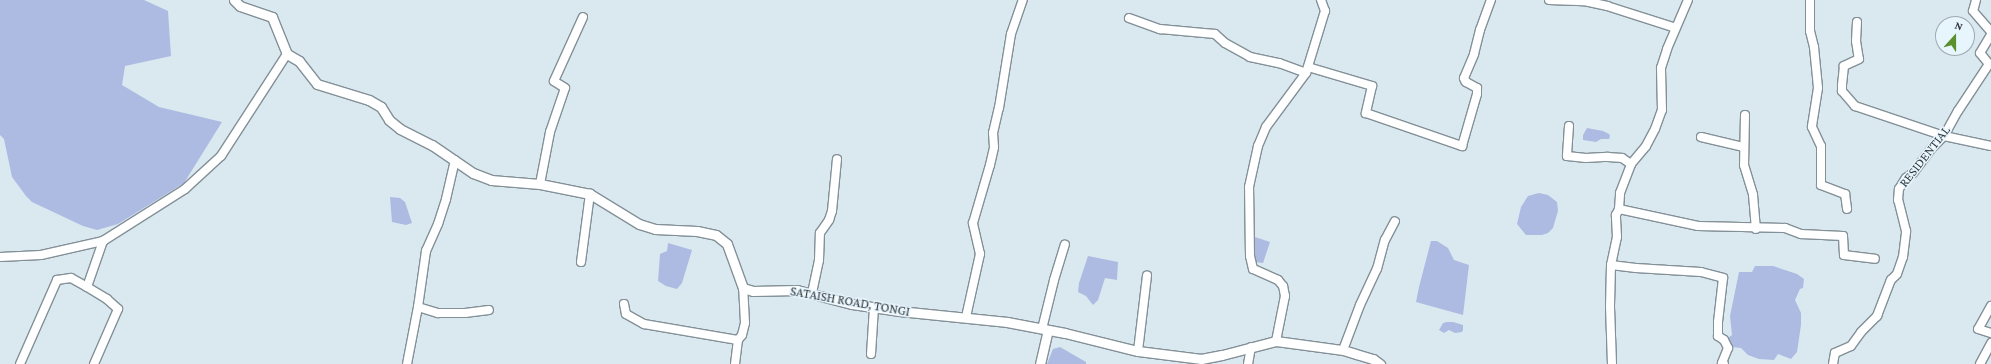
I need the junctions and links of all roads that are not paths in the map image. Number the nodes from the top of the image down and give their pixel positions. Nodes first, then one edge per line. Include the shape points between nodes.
1 (234, 0) edge
2 (1023, 0) edge
3 (1321, 0) edge
4 (1491, 0) edge
5 (1549, 0) edge
6 (1584, 0) edge
7 (1688, 0) edge
8 (1810, 0) edge
9 (1976, 0) edge
10 (583, 17) dead end
11 (1129, 18) dead end
12 (1858, 22) dead end
13 (1676, 28) junction
14 (1991, 32) edge
15 (1991, 35) edge
16 (287, 54) junction
17 (1990, 64) edge
18 (1307, 70) junction
19 (1745, 115) dead end
20 (1569, 126) dead end
21 (1944, 136) junction
22 (1701, 137) dead end
23 (1991, 146) edge
24 (1743, 147) junction
25 (837, 159) dead end
26 (455, 160) junction
27 (1631, 164) junction
28 (540, 184) junction
29 (590, 194) junction
30 (1847, 209) dead end
31 (1619, 210) junction
32 (1395, 221) dead end
33 (1756, 229) junction
34 (104, 241) junction
35 (1065, 245) dead end
36 (0, 257) edge
37 (1875, 259) dead end
38 (581, 262) dead end
39 (1611, 265) junction
40 (1147, 276) dead end
41 (87, 287) junction
42 (743, 288) junction
43 (812, 293) junction
44 (624, 304) dead end
45 (1991, 306) edge
46 (418, 307) junction
47 (874, 308) junction
48 (489, 310) dead end
49 (966, 317) junction
50 (1045, 329) junction
51 (1991, 334) edge
52 (738, 340) junction
53 (1276, 341) junction
54 (1991, 343) edge
55 (1251, 347) junction
56 (1344, 350) junction
57 (1138, 351) junction
58 (871, 354) dead end
59 (20, 364) edge
60 (94, 364) edge
61 (407, 364) edge
62 (735, 364) edge
63 (1040, 364) edge
64 (1248, 364) edge
65 (1380, 364) edge
66 (1612, 364) edge
67 (1724, 364) edge
68 (1833, 364) edge
69 (1980, 364) edge

1 - 16 street via 240,6 272,16
2 - 49 street via 1011,34 993,133 994,147 973,223 980,254
3 - 18 street via 1326,11
4 - 18 street via 1464,78 1477,88 1478,94 1462,146 1366,113 1372,86
5 - 6 street
6 - 13 street
7 - 13 street
8 - 30 street via 1810,31 1818,88 1812,127 1821,146 1821,185 1846,194
9 - 14 street via 1973,11
10 - 28 street via 554,81 565,88 550,132
11 - 18 street via 1160,29 1215,34 1225,43 1250,57
12 - 21 street via 1856,41 1859,59 1844,66 1842,91 1855,106
13 - 27 street via 1661,68 1662,110 1656,129
15 - 17 street, RESIDENTIAL via 1980,53
16 - 26 street via 299,61 317,84 369,100 381,107 389,120 400,129
16 - 34 street via 221,156 185,189
17 - 21 street, RESIDENTIAL via 1958,110
18 - 53 street via 1266,127 1258,146 1249,188 1250,256 1253,269 1278,280 1283,286 1285,296
19 - 24 street
20 - 27 street via 1567,156 1622,158
21 - 23 street
21 - 68 street, RESIDENTIAL via 1906,178 1900,189 1898,200 1906,231 1904,256 1897,274 1891,280 1877,316 1851,346 1835,353
22 - 24 street
24 - 33 street via 1744,166 1753,195
25 - 43 street via 832,210 820,233 819,260
26 - 28 street via 473,173 491,180
26 - 46 street via 440,218 426,251
27 - 31 street via 1620,193
28 - 29 street
29 - 38 street
29 - 42 street via 639,224 655,229 697,231 716,235 727,244
31 - 33 street via 1698,226
31 - 39 street via 1616,215 1617,237
32 - 56 street via 1385,240 1377,269 1360,304
33 - 37 street via 1785,228 1801,234 1843,236 1844,255
34 - 36 street via 41,256
34 - 41 street
35 - 50 street via 1054,280
39 - 66 street
39 - 67 street via 1701,272 1723,278 1718,336 1724,340 1728,348 1722,363
40 - 57 street
41 - 59 street via 71,278 57,280
41 - 60 street via 118,309
42 - 43 street, SATAISH ROAD, TONGI via 753,291 798,290
42 - 52 street via 745,323 742,336
43 - 47 street, SATAISH ROAD, TONGI
44 - 52 street via 626,314 644,324
45 - 51 street via 1978,329
46 - 48 street via 438,313
46 - 61 street
47 - 49 street, SATAISH ROAD, TONGI
47 - 58 street
49 - 50 street, SATAISH ROAD, TONGI
50 - 57 street, SATAISH ROAD, TONGI
50 - 63 street
52 - 62 street
53 - 55 street, SATAISH ROAD, TONGI
53 - 56 street, SATAISH ROAD, TONGI
54 - 69 street
55 - 57 street, SATAISH ROAD, TONGI via 1201,359
55 - 64 street
56 - 65 street, SATAISH ROAD, TONGI via 1373,359

